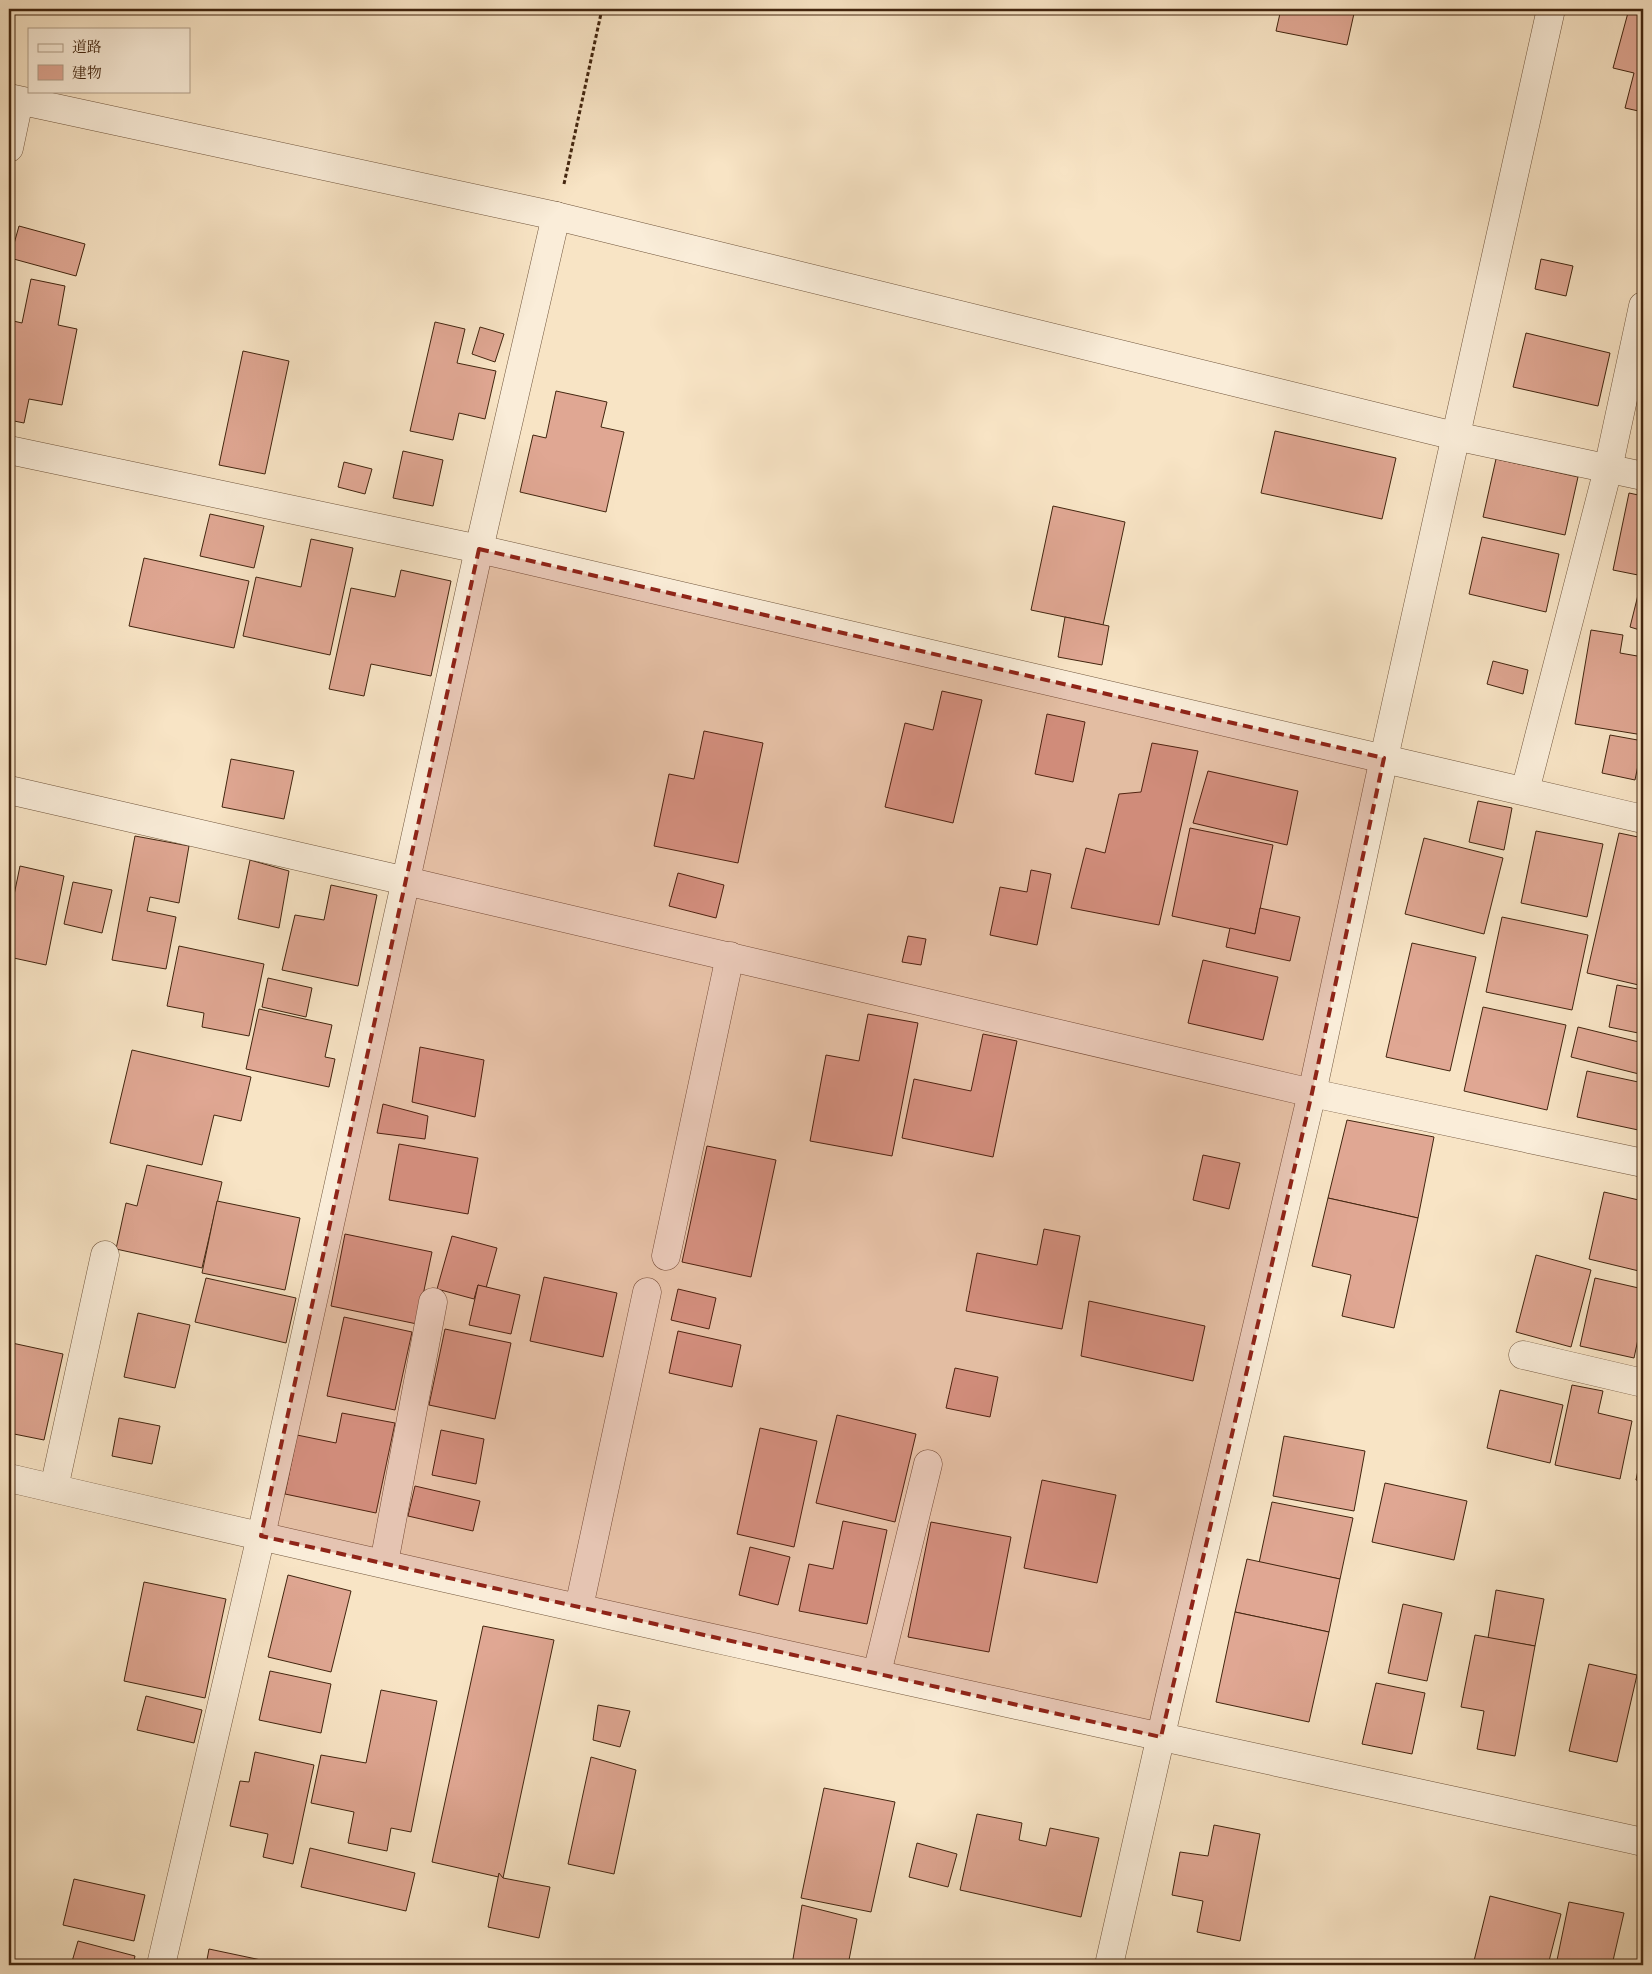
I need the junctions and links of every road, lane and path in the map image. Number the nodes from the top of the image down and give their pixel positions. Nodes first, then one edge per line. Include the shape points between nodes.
1 (602, 9) edge
2 (1551, 9) edge
3 (14, 99) edge
4 (9, 148) edge
5 (556, 216) junction
6 (1643, 306) edge
7 (1455, 436) junction
8 (9, 450) edge
9 (1608, 468) junction
10 (1643, 476) edge
11 (479, 549) junction
12 (1384, 758) junction
13 (9, 790) edge
14 (1526, 791) junction
15 (1643, 819) edge
16 (406, 881) junction
17 (730, 956) junction
18 (1312, 1093) junction
19 (1643, 1163) edge
20 (105, 1255) dead end
21 (666, 1256) dead end
22 (647, 1292) dead end
23 (433, 1302) dead end
24 (1523, 1355) dead end
25 (1643, 1383) edge
26 (928, 1464) dead end
27 (9, 1478) edge
28 (54, 1488) junction
29 (261, 1536) junction
30 (384, 1564) junction
31 (579, 1607) junction
32 (877, 1674) junction
33 (1161, 1737) junction
34 (1643, 1842) edge
35 (162, 1965) edge
36 (1109, 1965) edge

1 - 5 path
2 - 7 street
3 - 4 street
3 - 5 street
5 - 7 street
5 - 11 street
6 - 9 street
7 - 9 street
7 - 12 street
8 - 11 street
9 - 10 street
9 - 14 street
11 - 12 street
11 - 16 street
12 - 14 street
12 - 18 street
13 - 16 street
14 - 15 street
16 - 17 street
16 - 29 street
17 - 18 street
17 - 21 street
18 - 19 street
18 - 33 street
20 - 28 street
22 - 31 street
23 - 30 street
24 - 25 street
26 - 32 street
27 - 28 street
28 - 29 street
29 - 30 street
29 - 35 street
30 - 31 street
31 - 32 street
32 - 33 street
33 - 34 street
33 - 36 street

